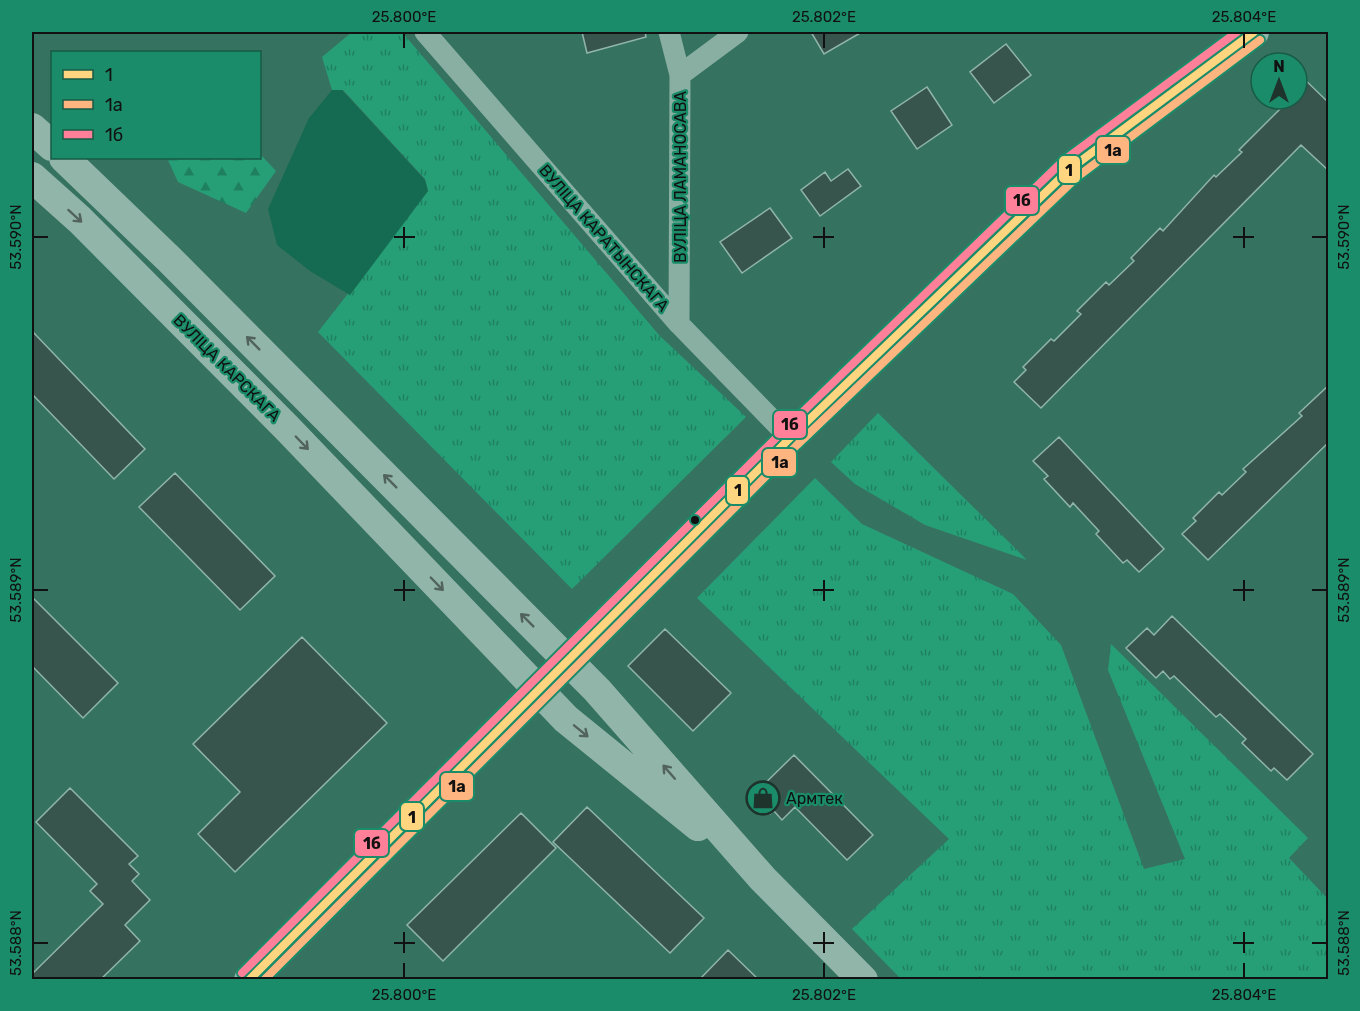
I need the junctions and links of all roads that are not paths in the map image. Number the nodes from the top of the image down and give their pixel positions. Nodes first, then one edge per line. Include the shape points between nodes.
1 (425, 32) edge
2 (669, 32) edge
3 (738, 32) edge
4 (1254, 32) edge
5 (680, 75) junction
6 (32, 128) edge
7 (51, 145) edge
8 (65, 159) edge
9 (32, 177) edge
10 (679, 324) junction
11 (790, 438) junction
12 (568, 661) junction
13 (539, 690) junction
14 (763, 879) junction
15 (249, 980) edge
16 (863, 980) edge

1 - 10 street, ВУЛІЦА КАРАТЫНСКАГА
2 - 5 street, ВУЛІЦА ЛАМАНОСАВА
3 - 5 street
4 - 11 street via 1070,169
5 - 10 street, ВУЛІЦА ЛАМАНОСАВА
6 - 7 street
12 -> 8 street, ВУЛІЦА КАРСКАГА via 170,259
9 -> 13 street, ВУЛІЦА КАРСКАГА via 80,220 286,428
10 - 11 street, ВУЛІЦА КАРАТЫНСКАГА
11 - 12 street
12 - 13 street
14 -> 12 street, ВУЛІЦА КАРСКАГА
13 -> 14 street, ВУЛІЦА КАРСКАГА via 566,719
13 - 15 street
14 - 16 street, ВУЛІЦА КАРСКАГА

